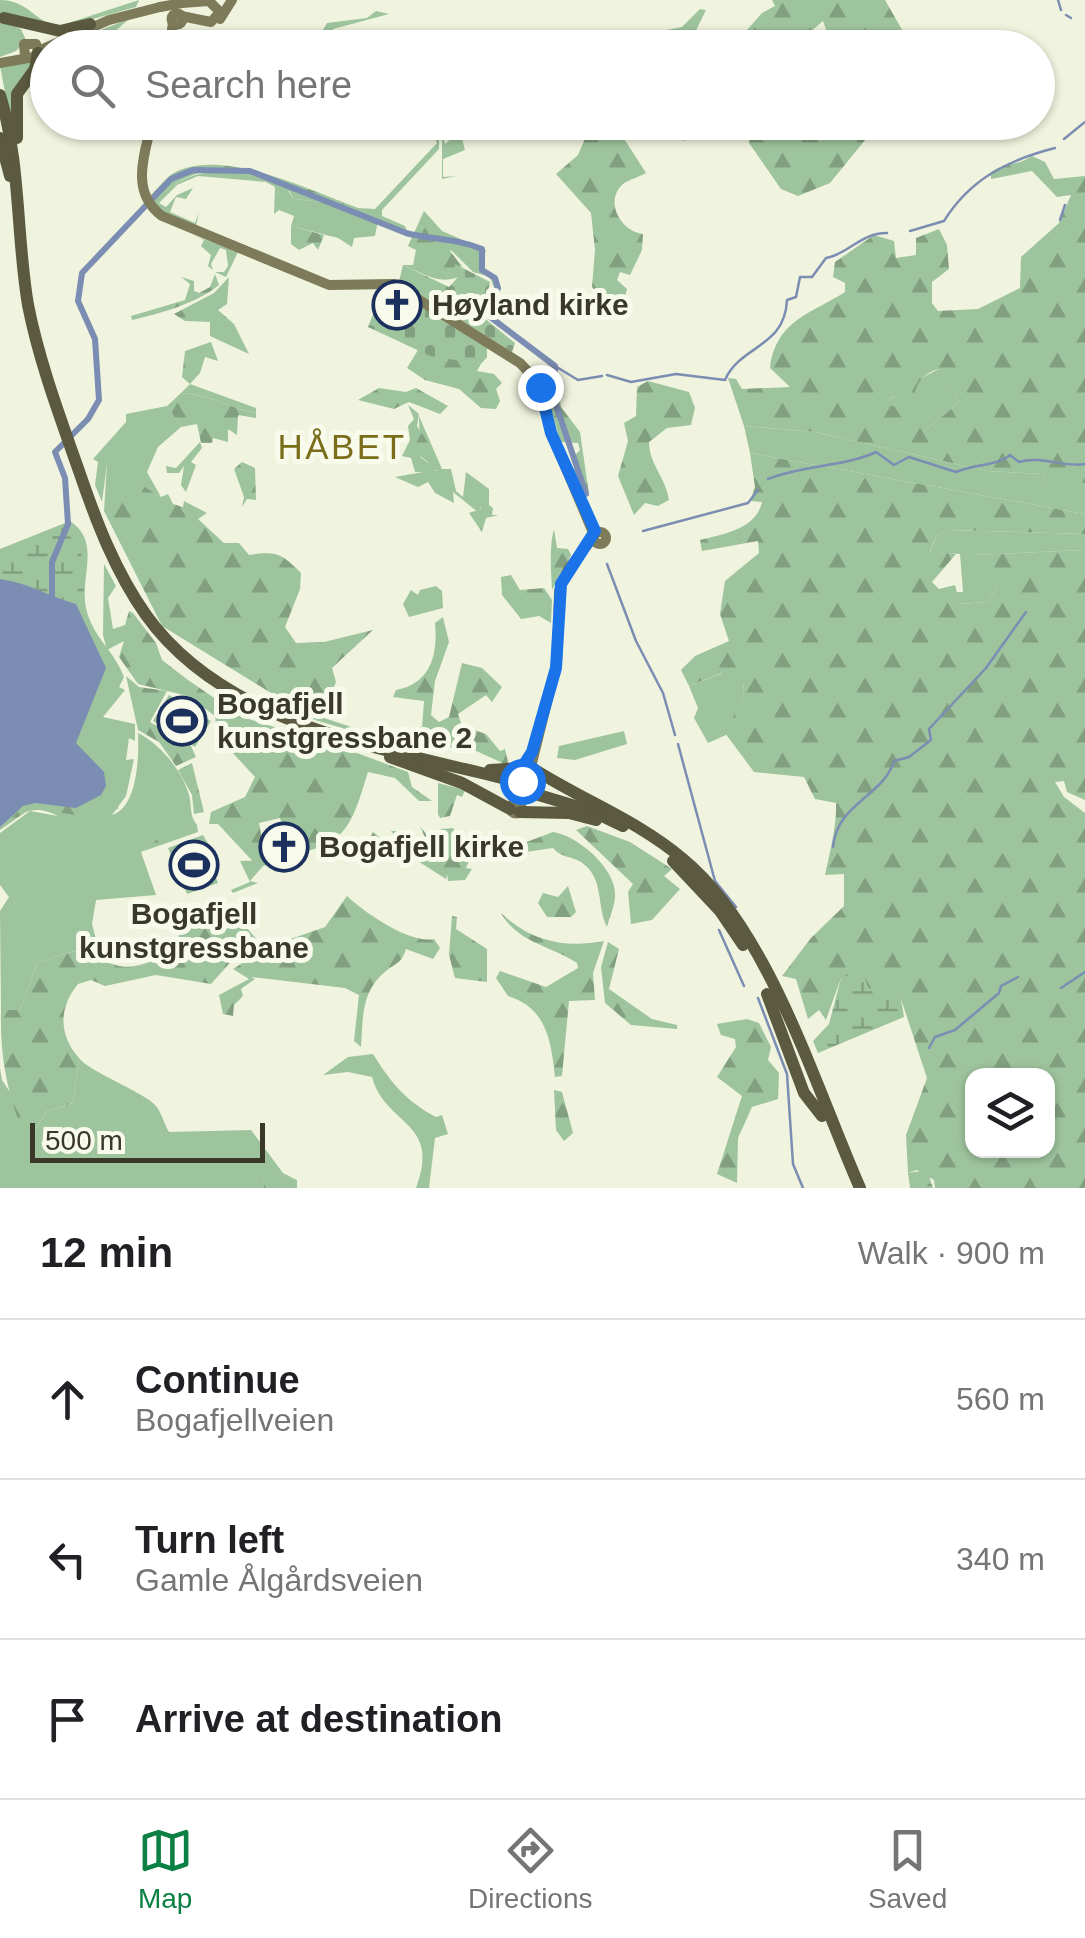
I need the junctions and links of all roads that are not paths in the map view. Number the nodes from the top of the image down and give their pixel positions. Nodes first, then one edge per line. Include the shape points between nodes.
1 (232, 0) edge
2 (176, 9) edge
3 (2, 18) edge
4 (90, 26) junction
5 (56, 30) edge
6 (66, 30) edge
7 (81, 30) edge
8 (85, 30) edge
9 (30, 43) edge
10 (30, 52) edge
11 (0, 61) edge
12 (30, 75) edge
13 (0, 96) edge
14 (0, 114) edge
15 (0, 138) edge
16 (148, 140) edge
17 (16, 189) junction
18 (304, 727) junction
19 (390, 757) junction
20 (525, 776) junction
21 (516, 807) junction
22 (649, 842) junction
23 (836, 1135) junction
24 (860, 1188) edge

1 - 2 main road via 215,23
2 - 4 main road
3 - 5 highway
3 - 9 highway via 22,28
4 - 6 highway
4 - 7 main road
4 - 8 highway
10 - 11 main road
12 - 17 highway via 17,100
13 - 17 highway
14 - 17 highway
15 - 17 highway
16 - 20 main road via 141,171 147,202 168,219 329,285 394,284 520,363 538,382 551,433 597,537 577,557 558,596 557,662
17 - 18 highway via 32,333 73,466 118,567 160,633 215,682
18 - 19 highway
18 - 20 highway
19 - 20 highway
19 - 21 highway
20 - 21 main road
20 - 22 highway
20 - 23 highway via 624,818 684,860 732,911
21 - 22 highway via 578,815
22 - 23 highway via 736,933 804,1093
23 - 24 highway

